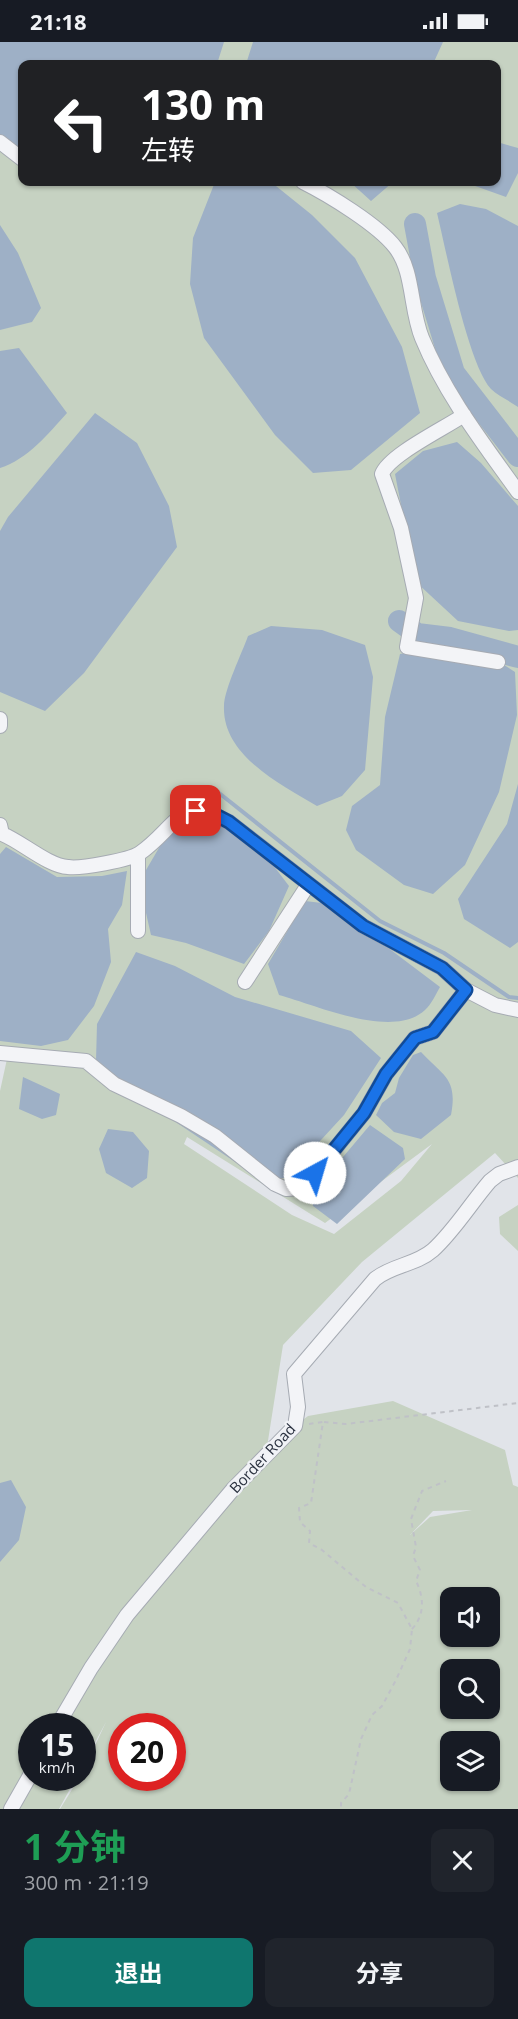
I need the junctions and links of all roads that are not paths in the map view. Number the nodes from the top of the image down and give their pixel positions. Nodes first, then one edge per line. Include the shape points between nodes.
1 (0, 141) edge
2 (18, 156) edge
3 (309, 186) edge
4 (464, 416) junction
5 (518, 492) edge
6 (498, 662) dead end
7 (0, 719) edge
8 (0, 726) edge
9 (1, 832) edge
10 (138, 855) junction
11 (308, 885) junction
12 (138, 931) dead end
13 (245, 982) dead end
14 (466, 990) junction
15 (518, 1010) edge
16 (0, 1053) edge
17 (518, 1167) edge
18 (65, 1713) edge
19 (21, 1791) edge
20 (11, 1809) edge

1 - 2 street
3 - 4 street via 386,236 398,249 405,263 412,308 422,338
4 - 5 street
4 - 6 street via 395,459 382,474 401,528 416,598 407,647
7 - 8 street
9 - 10 street via 65,867
10 - 11 street via 183,814 208,811 229,822
10 - 12 street
11 - 13 street
11 - 14 street via 363,926 442,968
14 - 15 street via 495,1005
14 - 16 street via 433,1032 415,1038 386,1074 364,1113 303,1188 286,1189 275,1184 215,1136 114,1084 86,1061
17 - 18 street, Border Road via 490,1181 433,1250 375,1279 294,1374 298,1407 295,1426 234,1488 127,1615
19 - 20 street

